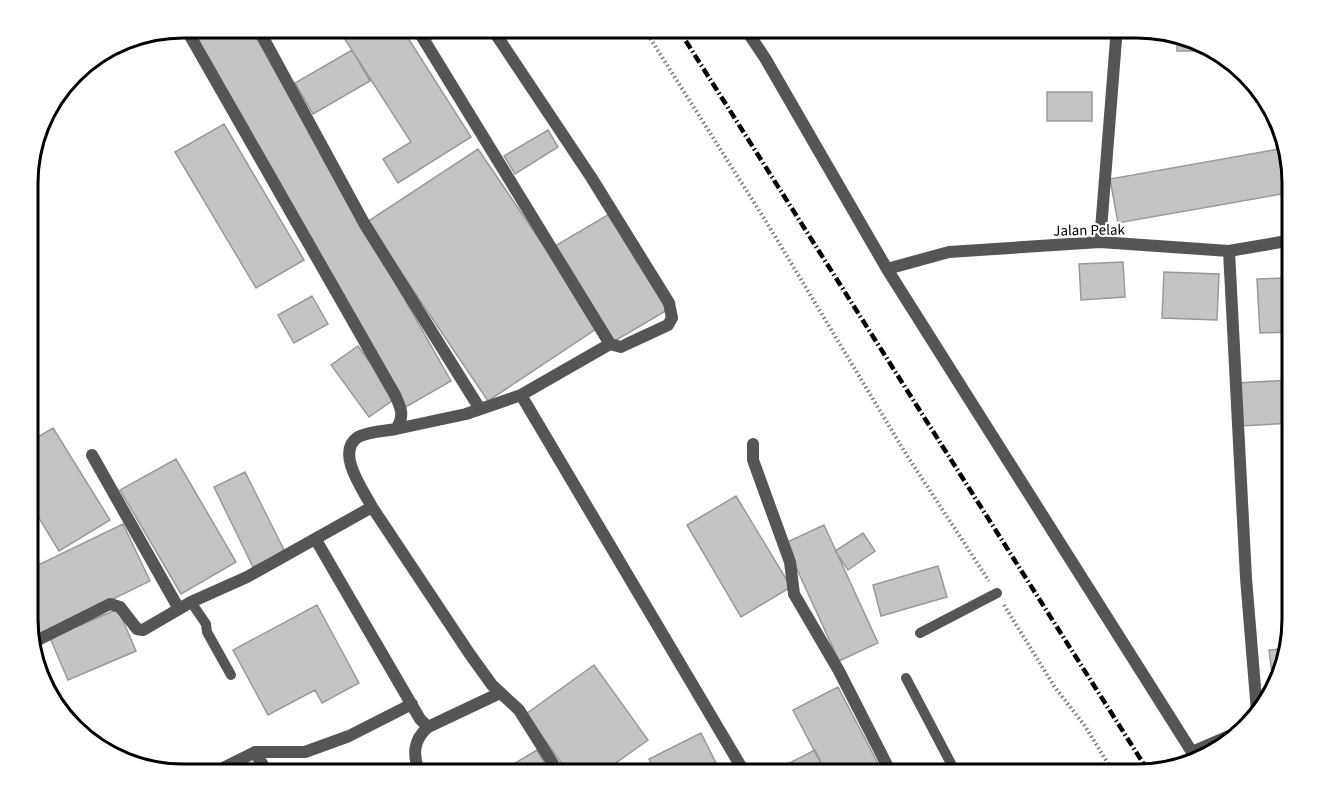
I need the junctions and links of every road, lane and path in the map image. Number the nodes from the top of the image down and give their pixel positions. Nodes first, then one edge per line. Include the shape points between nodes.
1 (191, 38) edge
2 (263, 38) edge
3 (423, 38) edge
4 (498, 38) edge
5 (650, 38) edge
6 (751, 38) edge
7 (1116, 38) edge
8 (1100, 242) junction
9 (1282, 242) edge
10 (1229, 251) junction
11 (886, 269) junction
12 (610, 344) junction
13 (521, 395) junction
14 (480, 409) junction
15 (396, 429) junction
16 (753, 444) dead end
17 (92, 454) dead end
18 (372, 507) junction
19 (316, 540) junction
20 (994, 594) junction
21 (191, 602) junction
22 (179, 609) junction
23 (920, 633) dead end
24 (39, 639) edge
25 (231, 675) dead end
26 (906, 678) dead end
27 (500, 693) junction
28 (1256, 702) edge
29 (412, 704) junction
30 (428, 728) junction
31 (255, 752) junction
32 (1193, 753) edge
33 (231, 764) edge
34 (262, 764) edge
35 (418, 764) edge
36 (553, 764) edge
37 (739, 764) edge
38 (886, 764) edge
39 (951, 764) edge
40 (1109, 764) edge

1 - 15 street via 395,395 403,413
2 - 14 street via 364,223
3 - 12 street
4 - 12 street via 669,303 672,318 668,325 621,347
5 - 20 path via 768,223
6 - 11 street
7 - 8 street
8 - 10 street, Jalan Pelak
8 - 11 street, Jalan Pelak via 949,252
9 - 10 street, Jalan Pelak
10 - 28 street via 1245,578
11 - 32 street
12 - 13 street
13 - 14 street
13 - 37 street
14 - 15 street
15 - 18 street via 358,437 350,446 349,462
16 - 38 street via 753,460 790,562 794,594
17 - 22 street
18 - 19 street
18 - 27 street
19 - 21 street
19 - 29 street
20 - 23 lane
20 - 40 path
21 - 22 street
21 - 25 lane
22 - 24 street via 143,630 131,624 120,607 107,604
26 - 39 lane
27 - 30 street
27 - 36 street via 519,710
29 - 30 street
29 - 31 street via 349,736 305,752
30 - 35 street via 414,746
31 - 33 street
31 - 34 street

